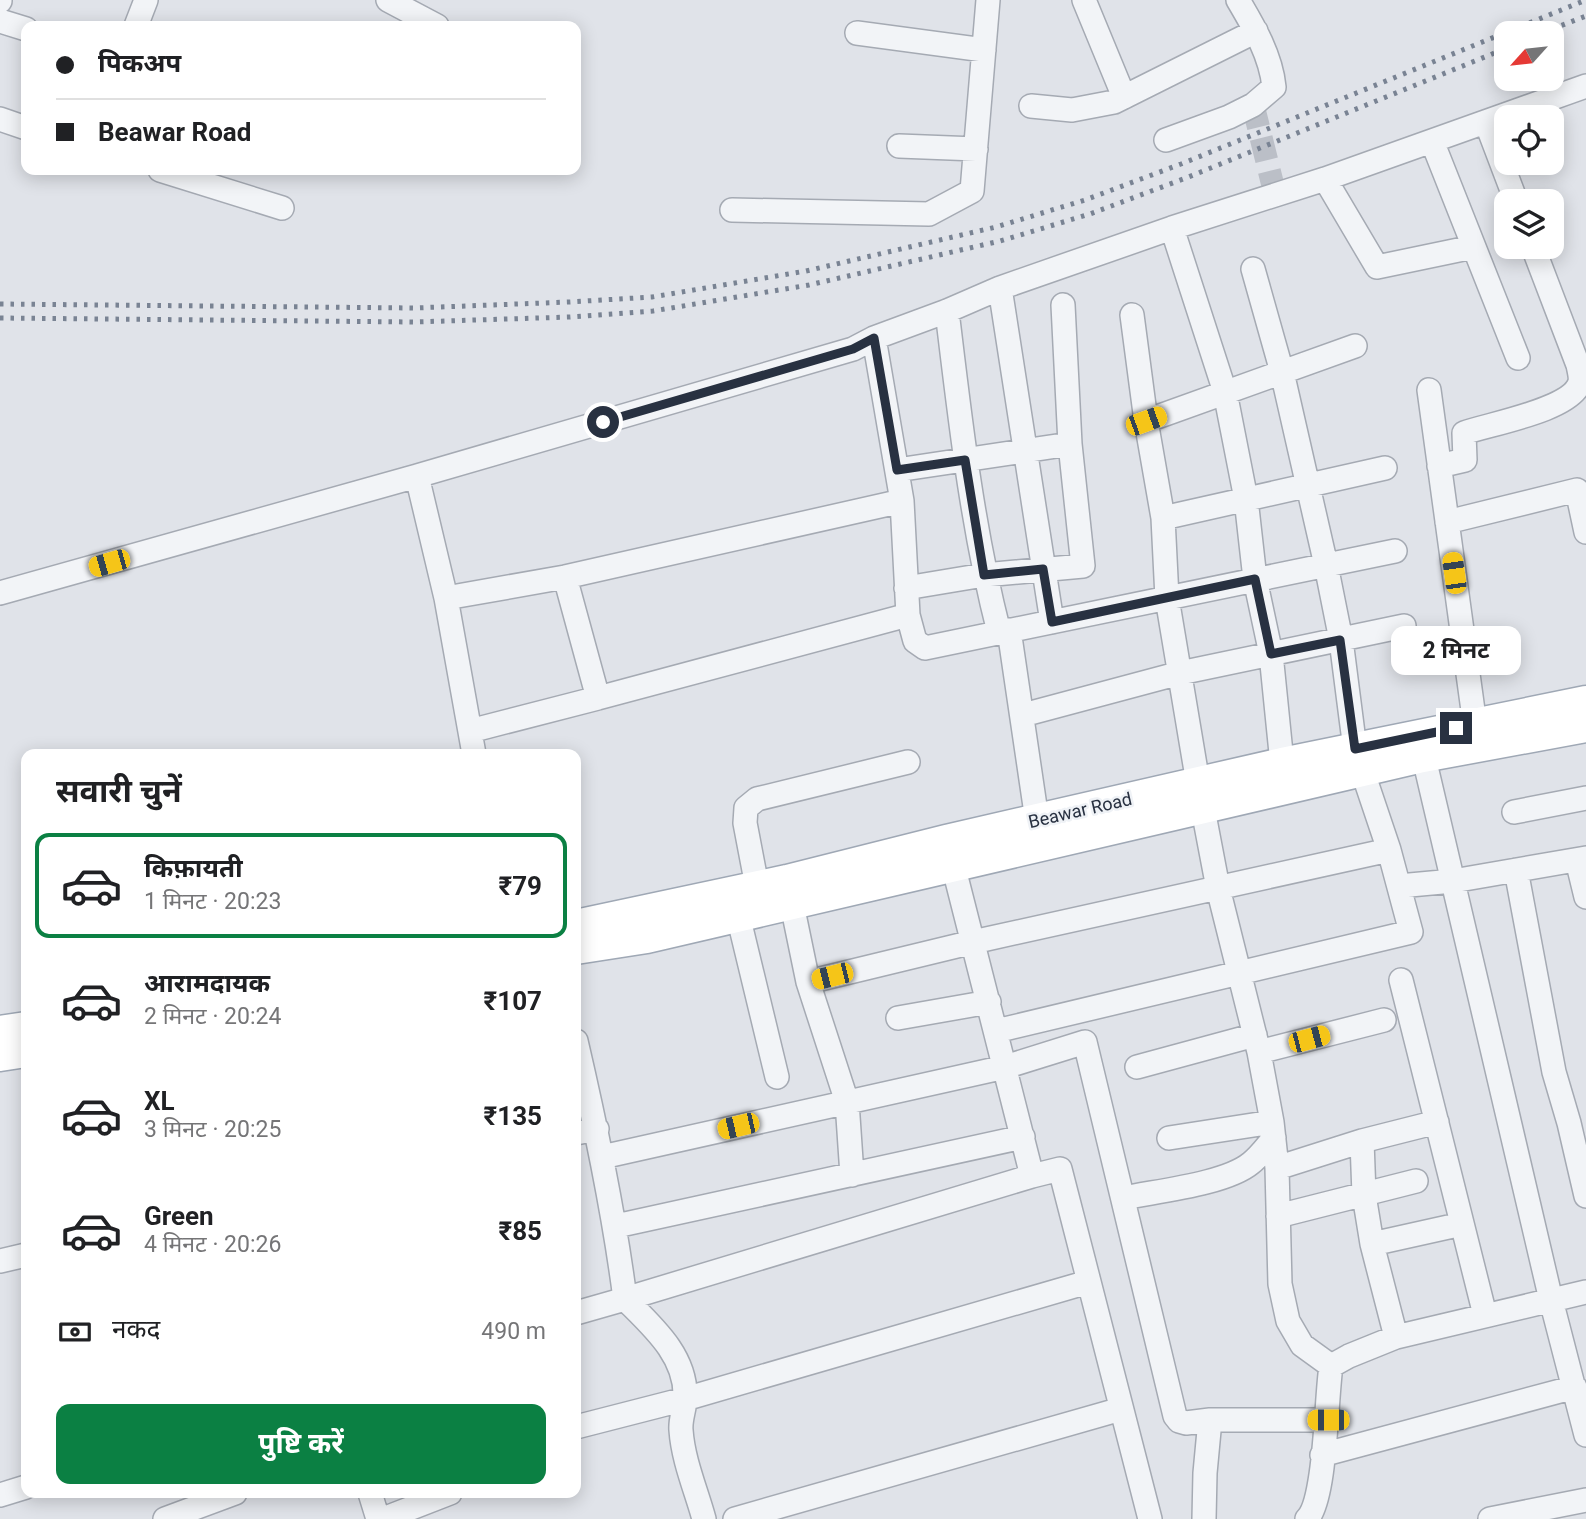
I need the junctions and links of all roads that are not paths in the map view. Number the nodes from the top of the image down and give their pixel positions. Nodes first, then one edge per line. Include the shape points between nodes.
1 (146, 0) edge
2 (388, 0) edge
3 (988, 0) edge
4 (1084, 0) edge
5 (1238, 0) edge
6 (0, 21) edge
7 (138, 21) edge
8 (428, 21) edge
9 (21, 27) edge
10 (1256, 31) junction
11 (857, 33) dead end
12 (984, 50) junction
13 (1586, 86) edge
14 (1124, 97) junction
15 (1031, 106) dead end
16 (0, 119) edge
17 (1486, 122) junction
18 (21, 126) edge
19 (1166, 140) dead end
20 (1432, 141) junction
21 (899, 146) dead end
22 (976, 149) junction
23 (176, 175) edge
24 (1315, 183) junction
25 (1511, 189) edge
26 (282, 208) dead end
27 (732, 210) dead end
28 (1172, 228) junction
29 (1473, 247) junction
30 (1538, 259) edge
31 (1253, 269) dead end
32 (1000, 288) junction
33 (1063, 305) dead end
34 (947, 311) junction
35 (1132, 315) dead end
36 (874, 338) junction
37 (1355, 346) dead end
38 (1517, 358) dead end
39 (1282, 372) junction
40 (1429, 390) dead end
41 (1225, 392) junction
42 (1146, 421) junction
43 (1070, 444) junction
44 (1024, 452) junction
45 (965, 460) junction
46 (1439, 466) junction
47 (1385, 468) dead end
48 (897, 470) junction
49 (417, 476) junction
50 (1308, 485) junction
51 (1246, 499) junction
52 (902, 501) junction
53 (1163, 518) junction
54 (1447, 522) junction
55 (1586, 532) edge
56 (1395, 551) dead end
57 (1326, 565) junction
58 (1043, 569) junction
59 (984, 575) junction
60 (565, 577) junction
61 (1255, 579) junction
62 (906, 588) junction
63 (0, 593) edge
64 (446, 598) junction
65 (1167, 598) junction
66 (908, 615) junction
67 (1052, 622) junction
68 (1404, 626) dead end
69 (1004, 631) junction
70 (1340, 640) junction
71 (1271, 654) junction
72 (1180, 673) junction
73 (598, 698) junction
74 (1586, 701) edge
75 (1023, 715) junction
76 (1475, 725) junction
77 (1586, 727) edge
78 (470, 731) junction
79 (1421, 746) junction
80 (473, 749) edge
81 (1359, 760) junction
82 (908, 762) dead end
83 (1282, 763) junction
84 (1201, 796) junction
85 (1586, 798) edge
86 (1514, 812) dead end
87 (1037, 820) junction
88 (1389, 850) junction
89 (950, 853) junction
90 (1582, 859) edge
91 (1516, 870) junction
92 (1453, 880) junction
93 (1399, 886) junction
94 (1218, 888) junction
95 (789, 892) junction
96 (1586, 897) edge
97 (742, 898) junction
98 (581, 924) edge
99 (973, 942) junction
100 (581, 948) edge
101 (1239, 973) junction
102 (1401, 980) dead end
103 (808, 982) junction
104 (989, 1002) junction
105 (898, 1018) dead end
106 (1384, 1020) dead end
107 (21, 1028) edge
108 (0, 1031) edge
109 (996, 1031) junction
110 (1257, 1044) junction
111 (21, 1053) edge
112 (0, 1056) edge
113 (1005, 1067) junction
114 (1137, 1067) dead end
115 (776, 1077) dead end
116 (581, 1086) edge
117 (846, 1102) junction
118 (1437, 1122) junction
119 (586, 1131) edge
120 (1023, 1137) junction
121 (1169, 1138) dead end
122 (1362, 1141) junction
123 (1275, 1147) junction
124 (602, 1157) junction
125 (852, 1175) junction
126 (1032, 1176) junction
127 (1416, 1181) dead end
128 (1364, 1195) junction
129 (1586, 1196) edge
130 (1124, 1198) junction
131 (1278, 1216) junction
132 (1462, 1224) junction
133 (616, 1226) junction
134 (1372, 1244) junction
135 (21, 1256) edge
136 (0, 1261) edge
137 (1088, 1282) junction
138 (1586, 1292) edge
139 (625, 1299) junction
140 (1551, 1300) junction
141 (581, 1312) edge
142 (1485, 1315) junction
143 (1396, 1337) junction
144 (1331, 1366) junction
145 (1575, 1387) junction
146 (685, 1399) junction
147 (1121, 1409) junction
148 (1328, 1420) junction
149 (1199, 1422) junction
150 (581, 1426) edge
151 (1586, 1434) edge
152 (1322, 1455) junction
153 (21, 1489) edge
154 (0, 1495) edge
155 (222, 1498) edge
156 (372, 1498) edge
157 (437, 1498) edge
158 (1586, 1500) edge
159 (1312, 1517) edge
160 (165, 1519) edge
161 (378, 1519) edge
162 (383, 1519) edge
163 (704, 1519) edge
164 (735, 1519) edge
165 (1150, 1519) edge
166 (1204, 1519) edge
167 (1490, 1519) edge

1 - 7 street
2 - 8 street
3 - 12 street
4 - 14 street
5 - 10 street
6 - 9 street
10 - 14 street
10 - 19 street via 1273,72 1274,87 1229,117
11 - 12 street
12 - 22 street
13 - 17 street
14 - 15 street via 1072,110
16 - 18 street
17 - 20 street
17 - 25 street
20 - 24 street
20 - 29 street
21 - 22 street
22 - 27 street via 972,191 929,214
23 - 26 street
24 - 28 street
24 - 29 street via 1377,267
28 - 32 street
28 - 41 street
29 - 38 street
30 - 46 street via 1578,365 1576,390 1565,400 1464,433 1465,460
31 - 39 street
32 - 34 street
32 - 44 street
33 - 43 street
34 - 36 street
34 - 45 street
35 - 42 street
36 - 48 street
36 - 49 street via 847,351
37 - 39 street
39 - 41 street
39 - 50 street
40 - 46 street
41 - 42 street
41 - 51 street
42 - 53 street
43 - 44 street
43 - 58 street via 1083,566
44 - 45 street
44 - 58 street
45 - 48 street
45 - 59 street
46 - 54 street
47 - 50 street
48 - 52 street
49 - 63 street
49 - 64 street
50 - 51 street
50 - 57 street
51 - 53 street
51 - 61 street
52 - 60 street
52 - 62 street
53 - 65 street
54 - 55 street via 1577,490
54 - 76 street
56 - 57 street
57 - 61 street
57 - 70 street
58 - 59 street
58 - 67 street
59 - 62 street
59 - 69 street
60 - 64 street
60 - 73 street
61 - 65 street
61 - 71 street
62 - 66 street
64 - 78 street
65 - 67 street
65 - 72 street
66 - 69 street via 915,641 925,648
66 - 73 street
67 - 69 street
68 - 70 street
69 - 75 street
70 - 71 street
70 - 81 street
71 - 72 street
71 - 83 street
72 - 75 street
72 - 84 street
73 - 78 street
74 - 76 main road, Beawar Road
75 - 87 street
76 - 79 main road, Beawar Road
77 - 79 main road, Beawar Road
78 - 80 street
79 - 81 main road, Beawar Road
79 - 92 street
81 - 83 main road, Beawar Road
81 - 84 main road, Beawar Road
81 - 88 street
82 - 97 street via 757,799 746,808
83 - 84 main road, Beawar Road
84 - 87 main road, Beawar Road
84 - 89 main road, Beawar Road
84 - 94 street
85 - 86 street
87 - 89 main road, Beawar Road
88 - 93 street
88 - 94 street
89 - 95 main road, Beawar Road
89 - 99 street
90 - 91 street
90 - 96 street
91 - 92 street
91 - 129 street via 1554,1072
92 - 93 street
92 - 140 street
93 - 101 street via 1411,932
94 - 99 street
94 - 101 street
95 - 97 main road, Beawar Road
95 - 103 street
97 - 98 main road, Beawar Road
97 - 100 main road, Beawar Road via 647,938
97 - 115 street
99 - 103 street
99 - 104 street
101 - 109 street
101 - 110 street
102 - 118 street
103 - 117 street
104 - 105 street
104 - 109 street
106 - 110 street
107 - 108 main road
109 - 113 street
110 - 114 street
110 - 123 street
111 - 112 main road
113 - 117 street
113 - 120 street
113 - 130 street via 1084,1042
116 - 119 street
117 - 124 street
117 - 125 street
118 - 122 street
118 - 132 street
119 - 124 street
120 - 125 street
120 - 126 street
121 - 123 street
122 - 123 street
122 - 128 street
123 - 130 street via 1236,1172
123 - 131 street
124 - 133 street
125 - 133 street
126 - 137 street via 1060,1169
126 - 139 street
127 - 128 street
128 - 131 street
128 - 134 street
130 - 149 street via 1175,1416 1179,1421
131 - 144 street via 1280,1284 1288,1321 1302,1345
132 - 134 street
132 - 142 street
133 - 139 street
134 - 143 street
135 - 136 street
137 - 146 street
137 - 147 street
138 - 140 street
139 - 141 street
139 - 146 street via 675,1356
140 - 142 street
140 - 145 street
142 - 143 street
143 - 144 street
144 - 148 street
145 - 151 street
145 - 152 street
146 - 150 street
146 - 163 street via 681,1430
147 - 164 street
147 - 165 street
148 - 149 street
148 - 152 street
149 - 166 street via 1206,1453
152 - 159 street
153 - 154 street
155 - 160 street
156 - 161 street
157 - 162 street
158 - 167 street

